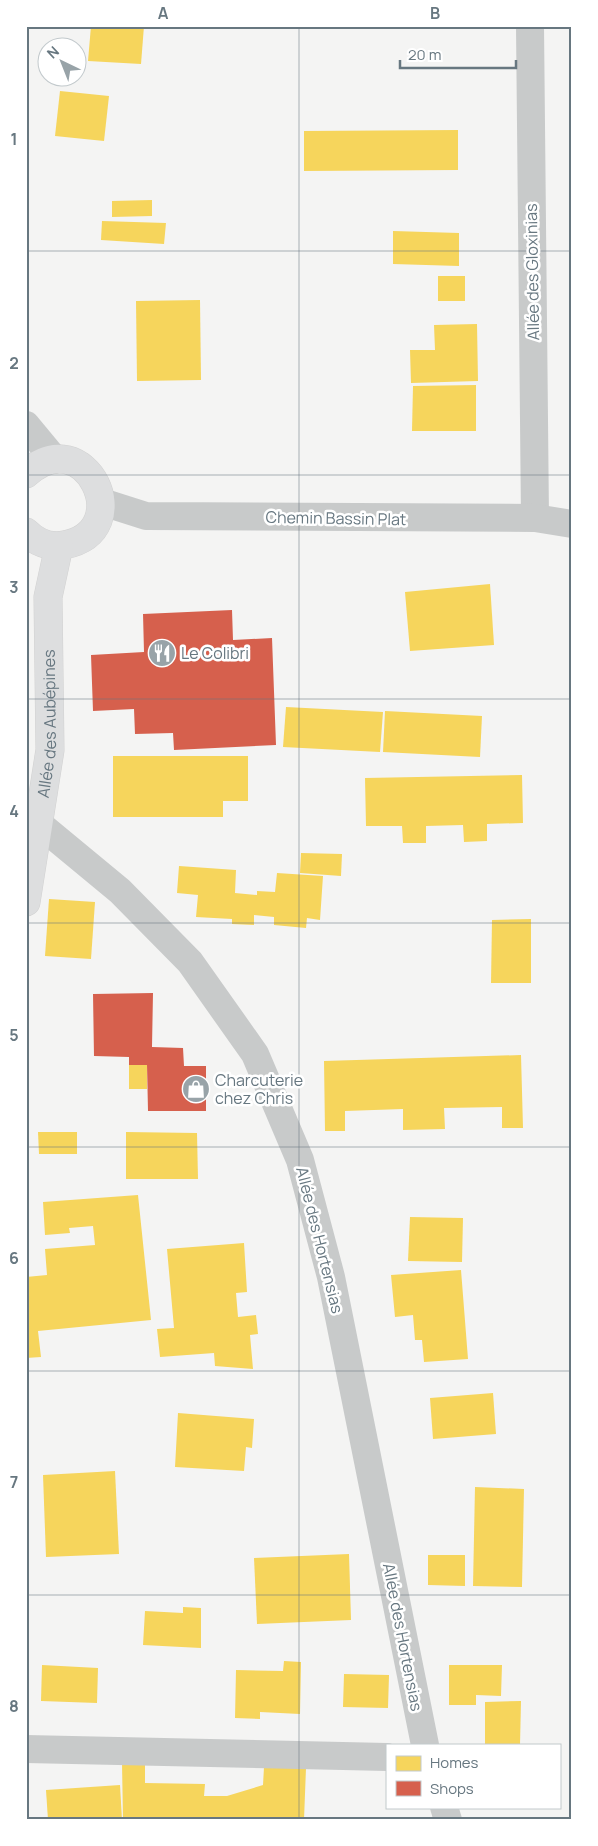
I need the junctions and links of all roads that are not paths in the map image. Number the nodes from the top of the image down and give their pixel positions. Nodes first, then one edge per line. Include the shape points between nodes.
1 (530, 26) edge
2 (26, 424) edge
3 (55, 460) junction
4 (26, 474) edge
5 (102, 502) junction
6 (535, 518) junction
7 (572, 524) edge
8 (26, 532) edge
9 (59, 546) junction
10 (39, 824) junction
11 (26, 902) edge
12 (425, 1744) edge
13 (26, 1749) edge
14 (386, 1758) edge
15 (444, 1808) edge
16 (448, 1820) edge

1 - 6 street, Allée des Gloxinias
2 - 3 street
3 - 4 street via 44,462
3 - 5 street via 69,460 82,466 99,488
5 - 6 street, Chemin Bassin Plat via 146,516
5 - 9 street via 94,527 72,544
6 - 7 street, Chemin Bassin Plat
8 - 9 street via 45,544
9 - 10 street, Allée des Aubépines via 48,597 50,750
10 - 11 street, Allée des Aubépines
10 - 12 street, Allée des Hortensias via 120,891 190,962 255,1054 300,1160 331,1277
13 - 14 street
15 - 16 street

